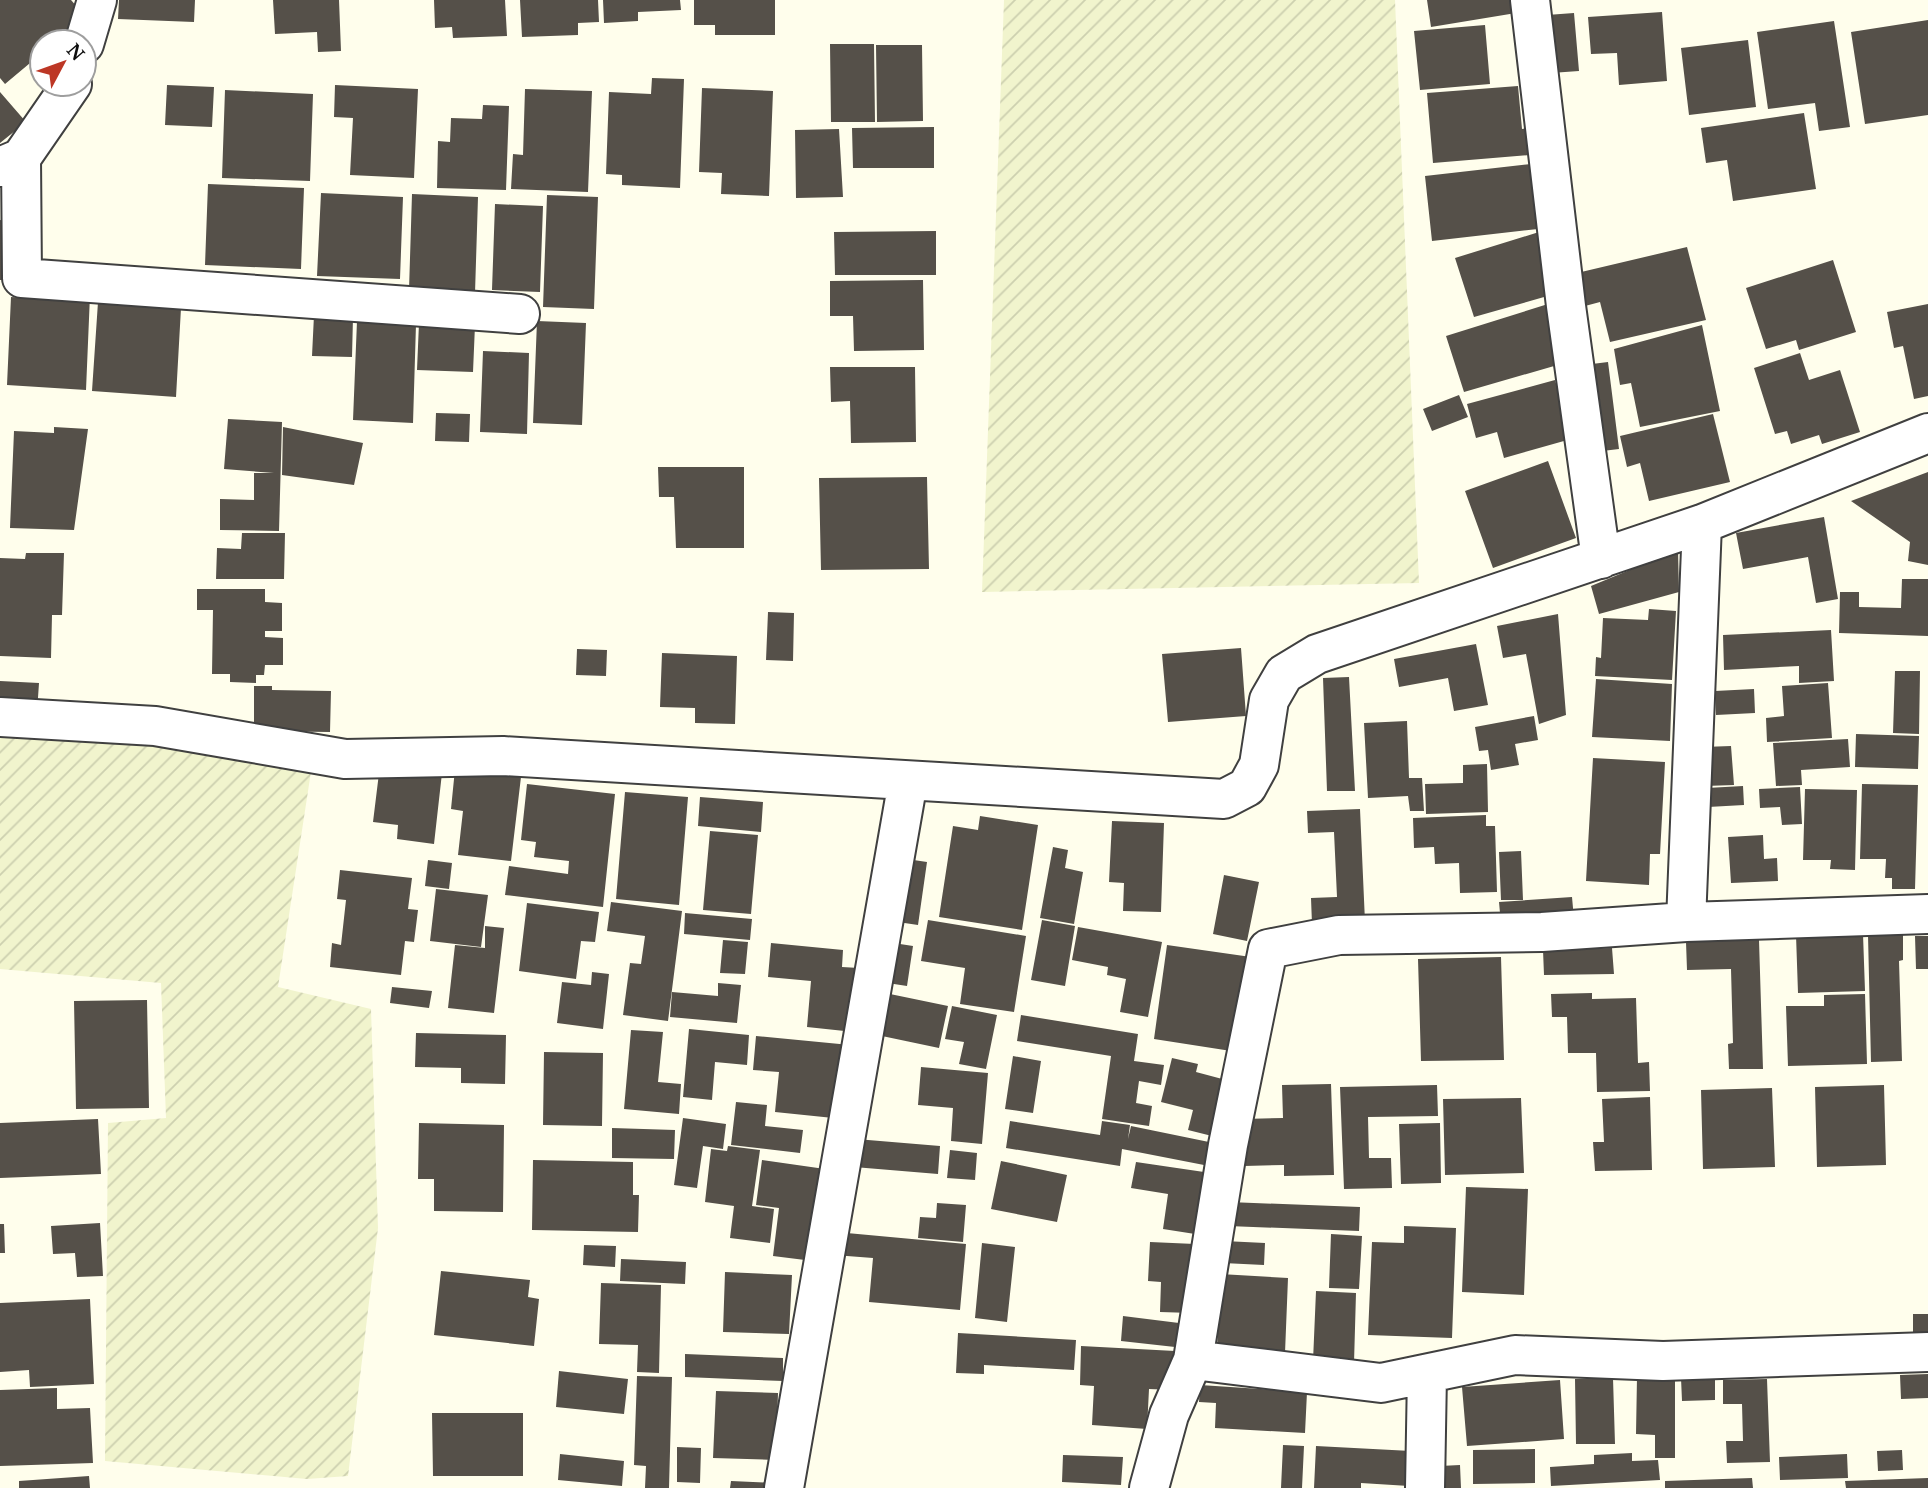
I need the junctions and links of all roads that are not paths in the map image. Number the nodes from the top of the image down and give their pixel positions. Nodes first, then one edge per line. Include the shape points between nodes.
1 (97, 0) edge
2 (1530, 0) edge
3 (89, 28) edge
4 (61, 98) edge
5 (11, 163) edge
6 (520, 314) dead end
7 (1928, 433) edge
8 (1702, 524) junction
9 (1601, 559) junction
10 (0, 717) edge
11 (908, 780) junction
12 (1928, 914) edge
13 (1686, 922) junction
14 (1928, 1352) edge
15 (1193, 1360) junction
16 (1427, 1374) junction
17 (784, 1488) edge
18 (1149, 1488) edge
19 (1425, 1488) edge

1 - 3 street
2 - 9 street
4 - 5 street
5 - 6 street via 22,278
7 - 8 street
8 - 9 street
8 - 13 street
9 - 11 street via 1317,654 1284,674 1269,701 1259,765 1247,787 1224,799
10 - 11 street via 155,726 345,759 503,756
11 - 17 street
12 - 13 street
13 - 15 street via 1542,933 1339,935 1268,949 1228,1145
14 - 16 street via 1663,1361 1515,1354
15 - 16 street via 1381,1383
15 - 18 street via 1169,1415
16 - 19 street

